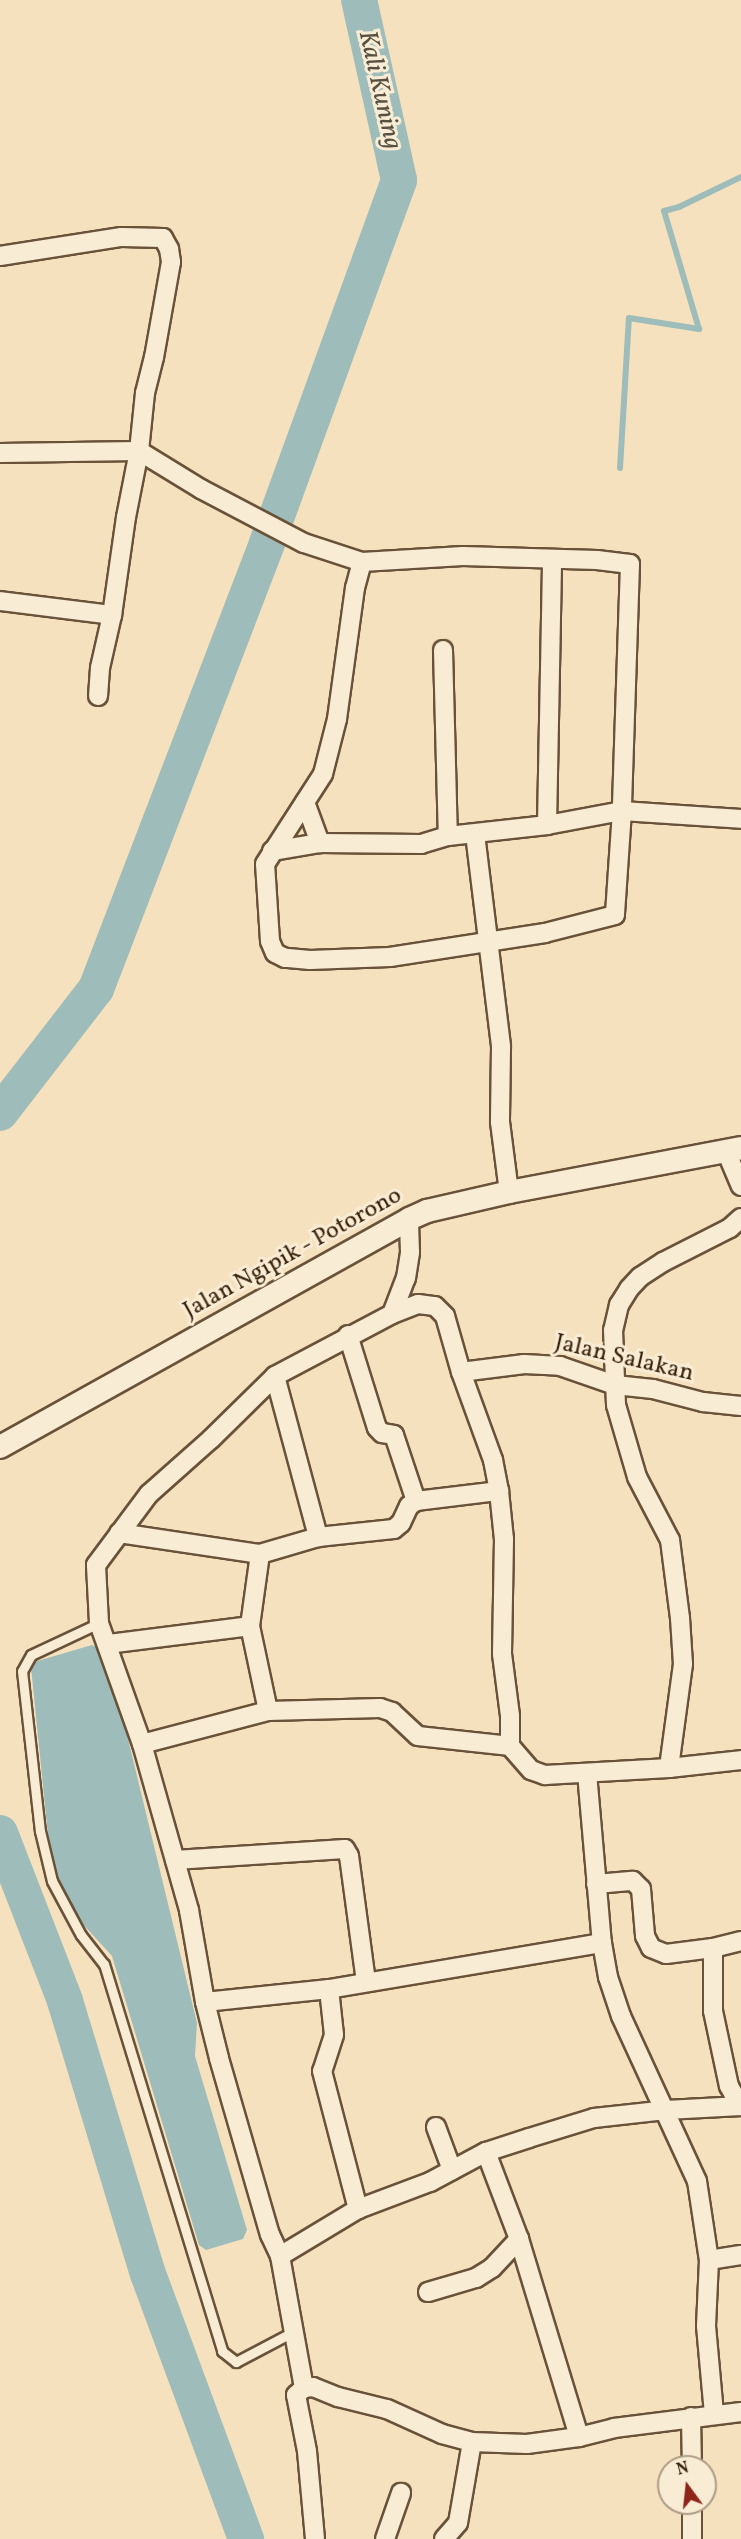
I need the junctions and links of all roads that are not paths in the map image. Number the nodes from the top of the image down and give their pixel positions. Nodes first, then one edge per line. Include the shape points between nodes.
1 (0, 256) edge
2 (139, 451) junction
3 (0, 453) edge
4 (552, 559) junction
5 (362, 562) junction
6 (0, 602) edge
7 (112, 615) junction
8 (443, 650) dead end
9 (98, 696) dead end
10 (305, 802) junction
11 (622, 811) junction
12 (741, 819) edge
13 (547, 825) junction
14 (475, 834) junction
15 (447, 836) junction
16 (320, 843) junction
17 (272, 851) junction
18 (490, 942) junction
19 (734, 1149) edge
20 (741, 1186) edge
21 (509, 1192) junction
22 (741, 1218) edge
23 (409, 1219) junction
24 (392, 1314) junction
25 (348, 1335) junction
26 (461, 1372) junction
27 (274, 1376) junction
28 (615, 1385) junction
29 (741, 1406) edge
30 (0, 1447) edge
31 (499, 1491) junction
32 (416, 1501) junction
33 (118, 1533) junction
34 (318, 1538) junction
35 (260, 1554) junction
36 (99, 1623) junction
37 (250, 1626) junction
38 (108, 1644) junction
39 (268, 1711) junction
40 (142, 1744) junction
41 (510, 1746) junction
42 (741, 1760) edge
43 (669, 1768) junction
44 (587, 1773) junction
45 (175, 1860) junction
46 (596, 1884) junction
47 (741, 1941) edge
48 (602, 1943) junction
49 (714, 1948) junction
50 (366, 1982) junction
51 (329, 1989) junction
52 (205, 2002) junction
53 (740, 2106) edge
54 (666, 2110) junction
55 (436, 2127) dead end
56 (486, 2152) junction
57 (452, 2170) junction
58 (358, 2209) junction
59 (519, 2239) junction
60 (741, 2255) edge
61 (280, 2256) junction
62 (709, 2260) junction
63 (428, 2292) dead end
64 (293, 2332) junction
65 (304, 2388) junction
66 (741, 2412) edge
67 (714, 2414) junction
68 (691, 2417) junction
69 (579, 2437) junction
70 (472, 2442) junction
71 (692, 2455) edge
72 (402, 2493) dead end
73 (692, 2515) edge
74 (315, 2539) edge
75 (385, 2539) edge
76 (444, 2539) edge
77 (692, 2539) edge

1 - 2 street via 122,237 163,238 170,249 171,262 145,393
2 - 3 street
2 - 5 street via 201,489 297,539
2 - 7 street
4 - 5 street via 463,556
4 - 11 street via 630,564
4 - 13 street
5 - 10 street via 338,719 322,774
6 - 7 street
7 - 9 street
8 - 15 street
10 - 16 street
10 - 17 street
11 - 12 street
11 - 13 street
11 - 18 street via 615,915 581,926
13 - 14 street
14 - 15 street
14 - 18 street
15 - 16 street via 421,844
16 - 17 street
17 - 18 street via 265,864 264,880 270,941 275,953 285,958 390,957
18 - 21 street via 501,1047 500,1122
19 - 20 street
19 - 21 street, Jalan Ngipik - Potorono
21 - 23 street, Jalan Ngipik - Potorono via 427,1211
22 - 28 street via 711,1239 640,1276 629,1289 619,1305 613,1330
23 - 24 street via 412,1241 406,1278
23 - 30 street, Jalan Ngipik - Potorono
24 - 25 street
24 - 26 street via 418,1304 441,1310
25 - 27 street
25 - 32 street via 376,1428 394,1435
26 - 28 street, Jalan Salakan via 524,1364 560,1366
26 - 31 street via 493,1460
27 - 33 street via 149,1494
27 - 34 street
28 - 29 street, Jalan Salakan
28 - 43 street via 616,1405 637,1478 670,1540 683,1664
31 - 32 street
31 - 41 street via 504,1539 502,1654
32 - 34 street via 394,1528
33 - 35 street
33 - 36 street via 96,1565
34 - 35 street
35 - 37 street
36 - 38 street
36 - 64 lane via 31,1655 22,1671 40,1831 52,1881 81,1935 104,1964 222,2350 236,2362
37 - 38 street
37 - 39 street
38 - 40 street
39 - 40 street
39 - 41 street via 380,1708 392,1712 418,1736
40 - 45 street
41 - 44 street via 531,1770 545,1775
42 - 43 street
43 - 44 street
44 - 46 street
45 - 50 street via 345,1849
45 - 52 street via 189,1910
46 - 48 street
46 - 49 street via 633,1881 640,1889 645,1936 651,1948 666,1954
47 - 49 street
48 - 50 street
48 - 54 street via 621,2016
49 - 53 street via 713,2012 729,2086
50 - 51 street
51 - 52 street
51 - 58 street via 334,2035 322,2071
52 - 61 street via 270,2235
53 - 54 street
54 - 56 street via 594,2118
54 - 62 street via 696,2181
55 - 57 street
56 - 57 street
56 - 59 street
57 - 58 street
58 - 61 street
59 - 63 street via 492,2268 476,2278
59 - 69 street
60 - 62 street
61 - 64 street
62 - 67 street via 706,2326
64 - 65 street
65 - 70 street via 313,2387 387,2409 442,2434
65 - 74 street via 296,2395 307,2451
66 - 67 street
67 - 68 street
68 - 69 street
68 - 71 street
69 - 70 street via 527,2444
70 - 76 street via 458,2523
72 - 75 street
73 - 77 street

